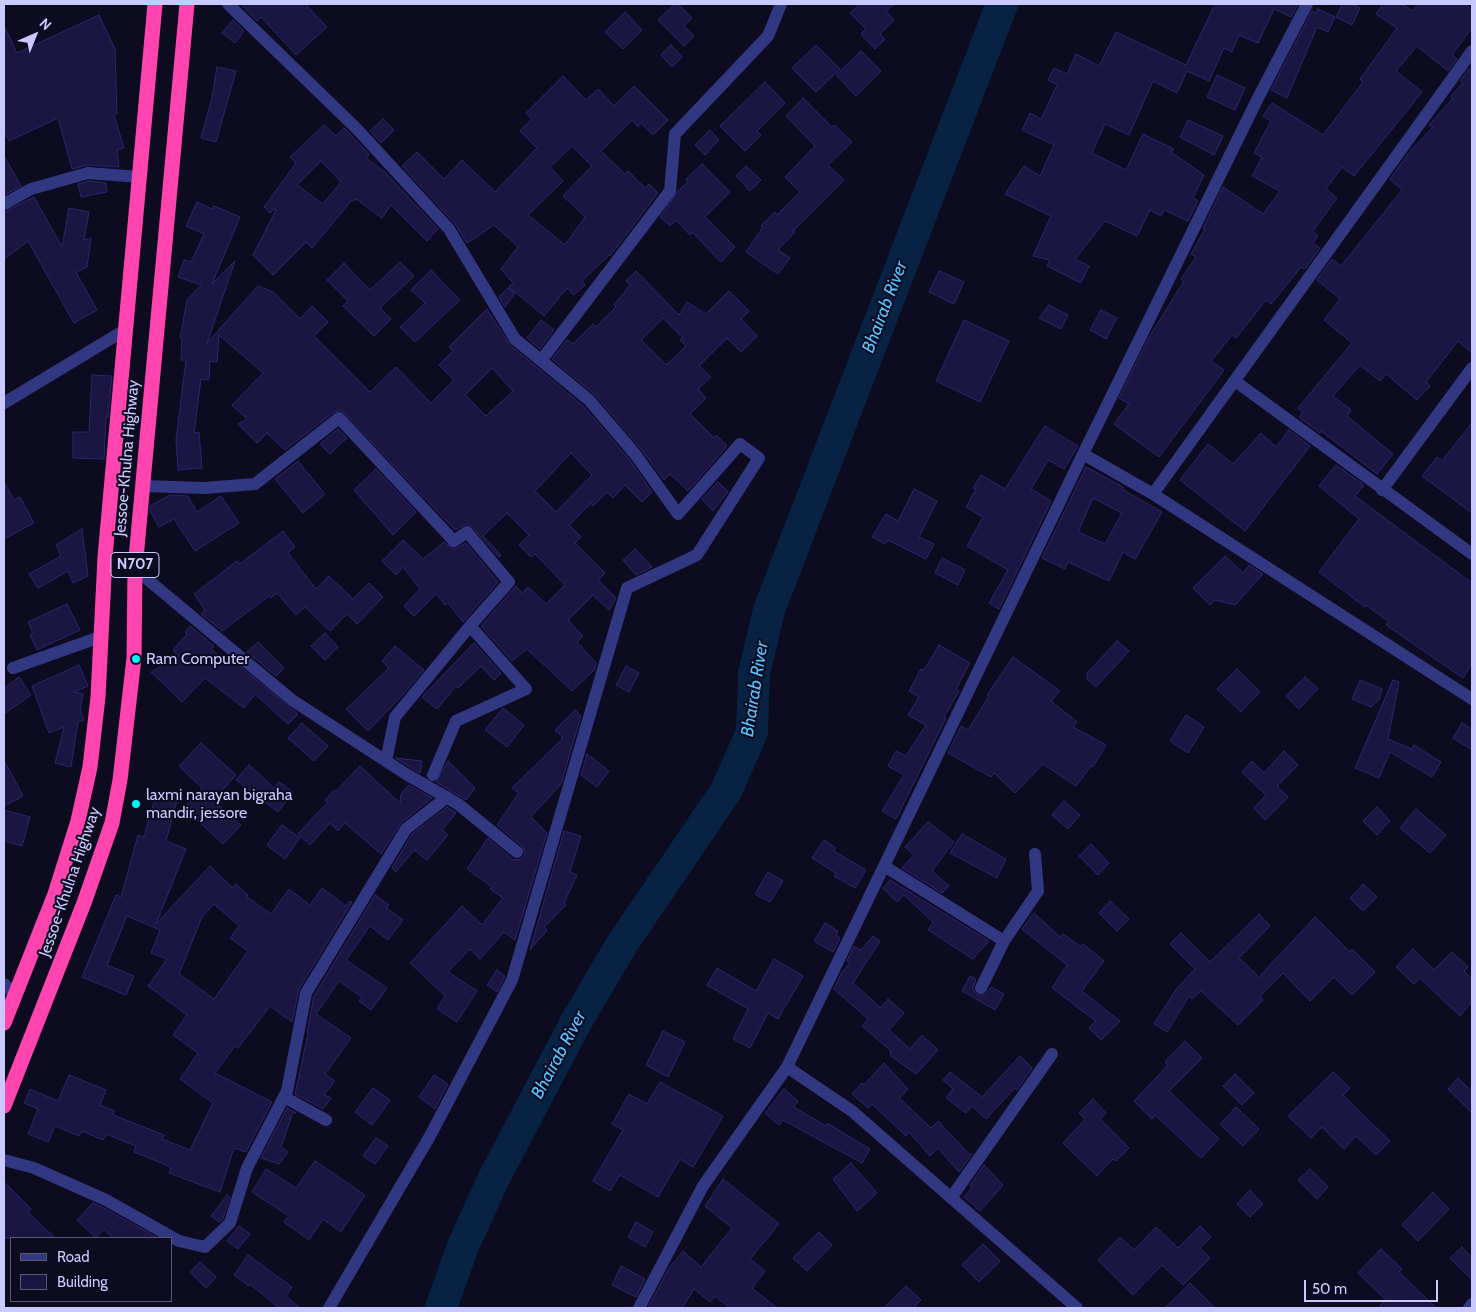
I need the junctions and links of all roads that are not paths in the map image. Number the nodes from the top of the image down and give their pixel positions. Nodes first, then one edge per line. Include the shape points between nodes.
1 (155, 4) edge
2 (187, 4) edge
3 (228, 4) edge
4 (781, 4) edge
5 (1306, 4) edge
6 (1472, 51) edge
7 (139, 177) junction
8 (4, 204) edge
9 (125, 330) junction
10 (546, 354) dead end
11 (1472, 368) edge
12 (1235, 381) junction
13 (4, 403) edge
14 (1082, 454) junction
15 (142, 486) junction
16 (1382, 490) junction
17 (1153, 494) junction
18 (1472, 554) edge
19 (135, 569) junction
20 (470, 626) junction
21 (100, 637) junction
22 (13, 668) dead end
23 (1472, 699) edge
24 (386, 761) junction
25 (434, 775) dead end
26 (447, 797) junction
27 (517, 852) dead end
28 (1035, 854) dead end
29 (884, 866) junction
30 (1004, 941) junction
31 (4, 984) edge
32 (981, 988) dead end
33 (16, 995) junction
34 (4, 1023) edge
35 (1052, 1054) dead end
36 (786, 1067) junction
37 (284, 1097) junction
38 (4, 1106) edge
39 (326, 1120) dead end
40 (4, 1160) edge
41 (951, 1198) junction
42 (1472, 1304) edge
43 (329, 1308) edge
44 (639, 1308) edge
45 (1077, 1308) edge
46 (1469, 1308) edge

1 - 7 highway, Jessoe-Khulna Highway / N707
2 - 15 highway, Jessoe-Khulna Highway / N707
3 - 43 street via 357,129 450,229 515,339 590,400 635,454 678,514 740,444 758,458 697,555 627,588 512,980 430,1136
4 - 10 street via 768,36 675,134 670,191
5 - 14 street
6 - 12 street
7 - 8 street via 88,173 30,189
7 - 9 highway, Jessoe-Khulna Highway / N707
9 - 13 street
9 - 21 highway, Jessoe-Khulna Highway / N707 via 104,557
11 - 16 street
12 - 16 street
12 - 17 street
14 - 17 street
14 - 29 street
15 - 19 highway, Jessoe-Khulna Highway / N707
15 - 20 street via 204,488 255,484 339,418 454,541 467,532 509,582
16 - 18 street
17 - 23 street
19 - 24 street via 292,700
19 - 38 highway, Jessoe-Khulna Highway / N707 via 134,658 112,823
20 - 24 street via 395,717
20 - 25 street via 526,689 456,721
21 - 22 street
21 - 33 highway, Jessoe-Khulna Highway / N707 via 98,697 90,767 78,821 55,894
24 - 26 street
26 - 27 street
26 - 37 street via 406,829 306,994
28 - 30 street via 1038,891
29 - 30 street
29 - 36 street
30 - 32 street
31 - 33 street
33 - 34 highway, Jessoe-Khulna Highway / N707
35 - 41 street
36 - 41 street via 852,1111
36 - 44 street via 702,1186
37 - 39 street
37 - 40 street via 247,1168 230,1223 205,1247 179,1241 106,1200 34,1168
41 - 45 street
42 - 46 street

